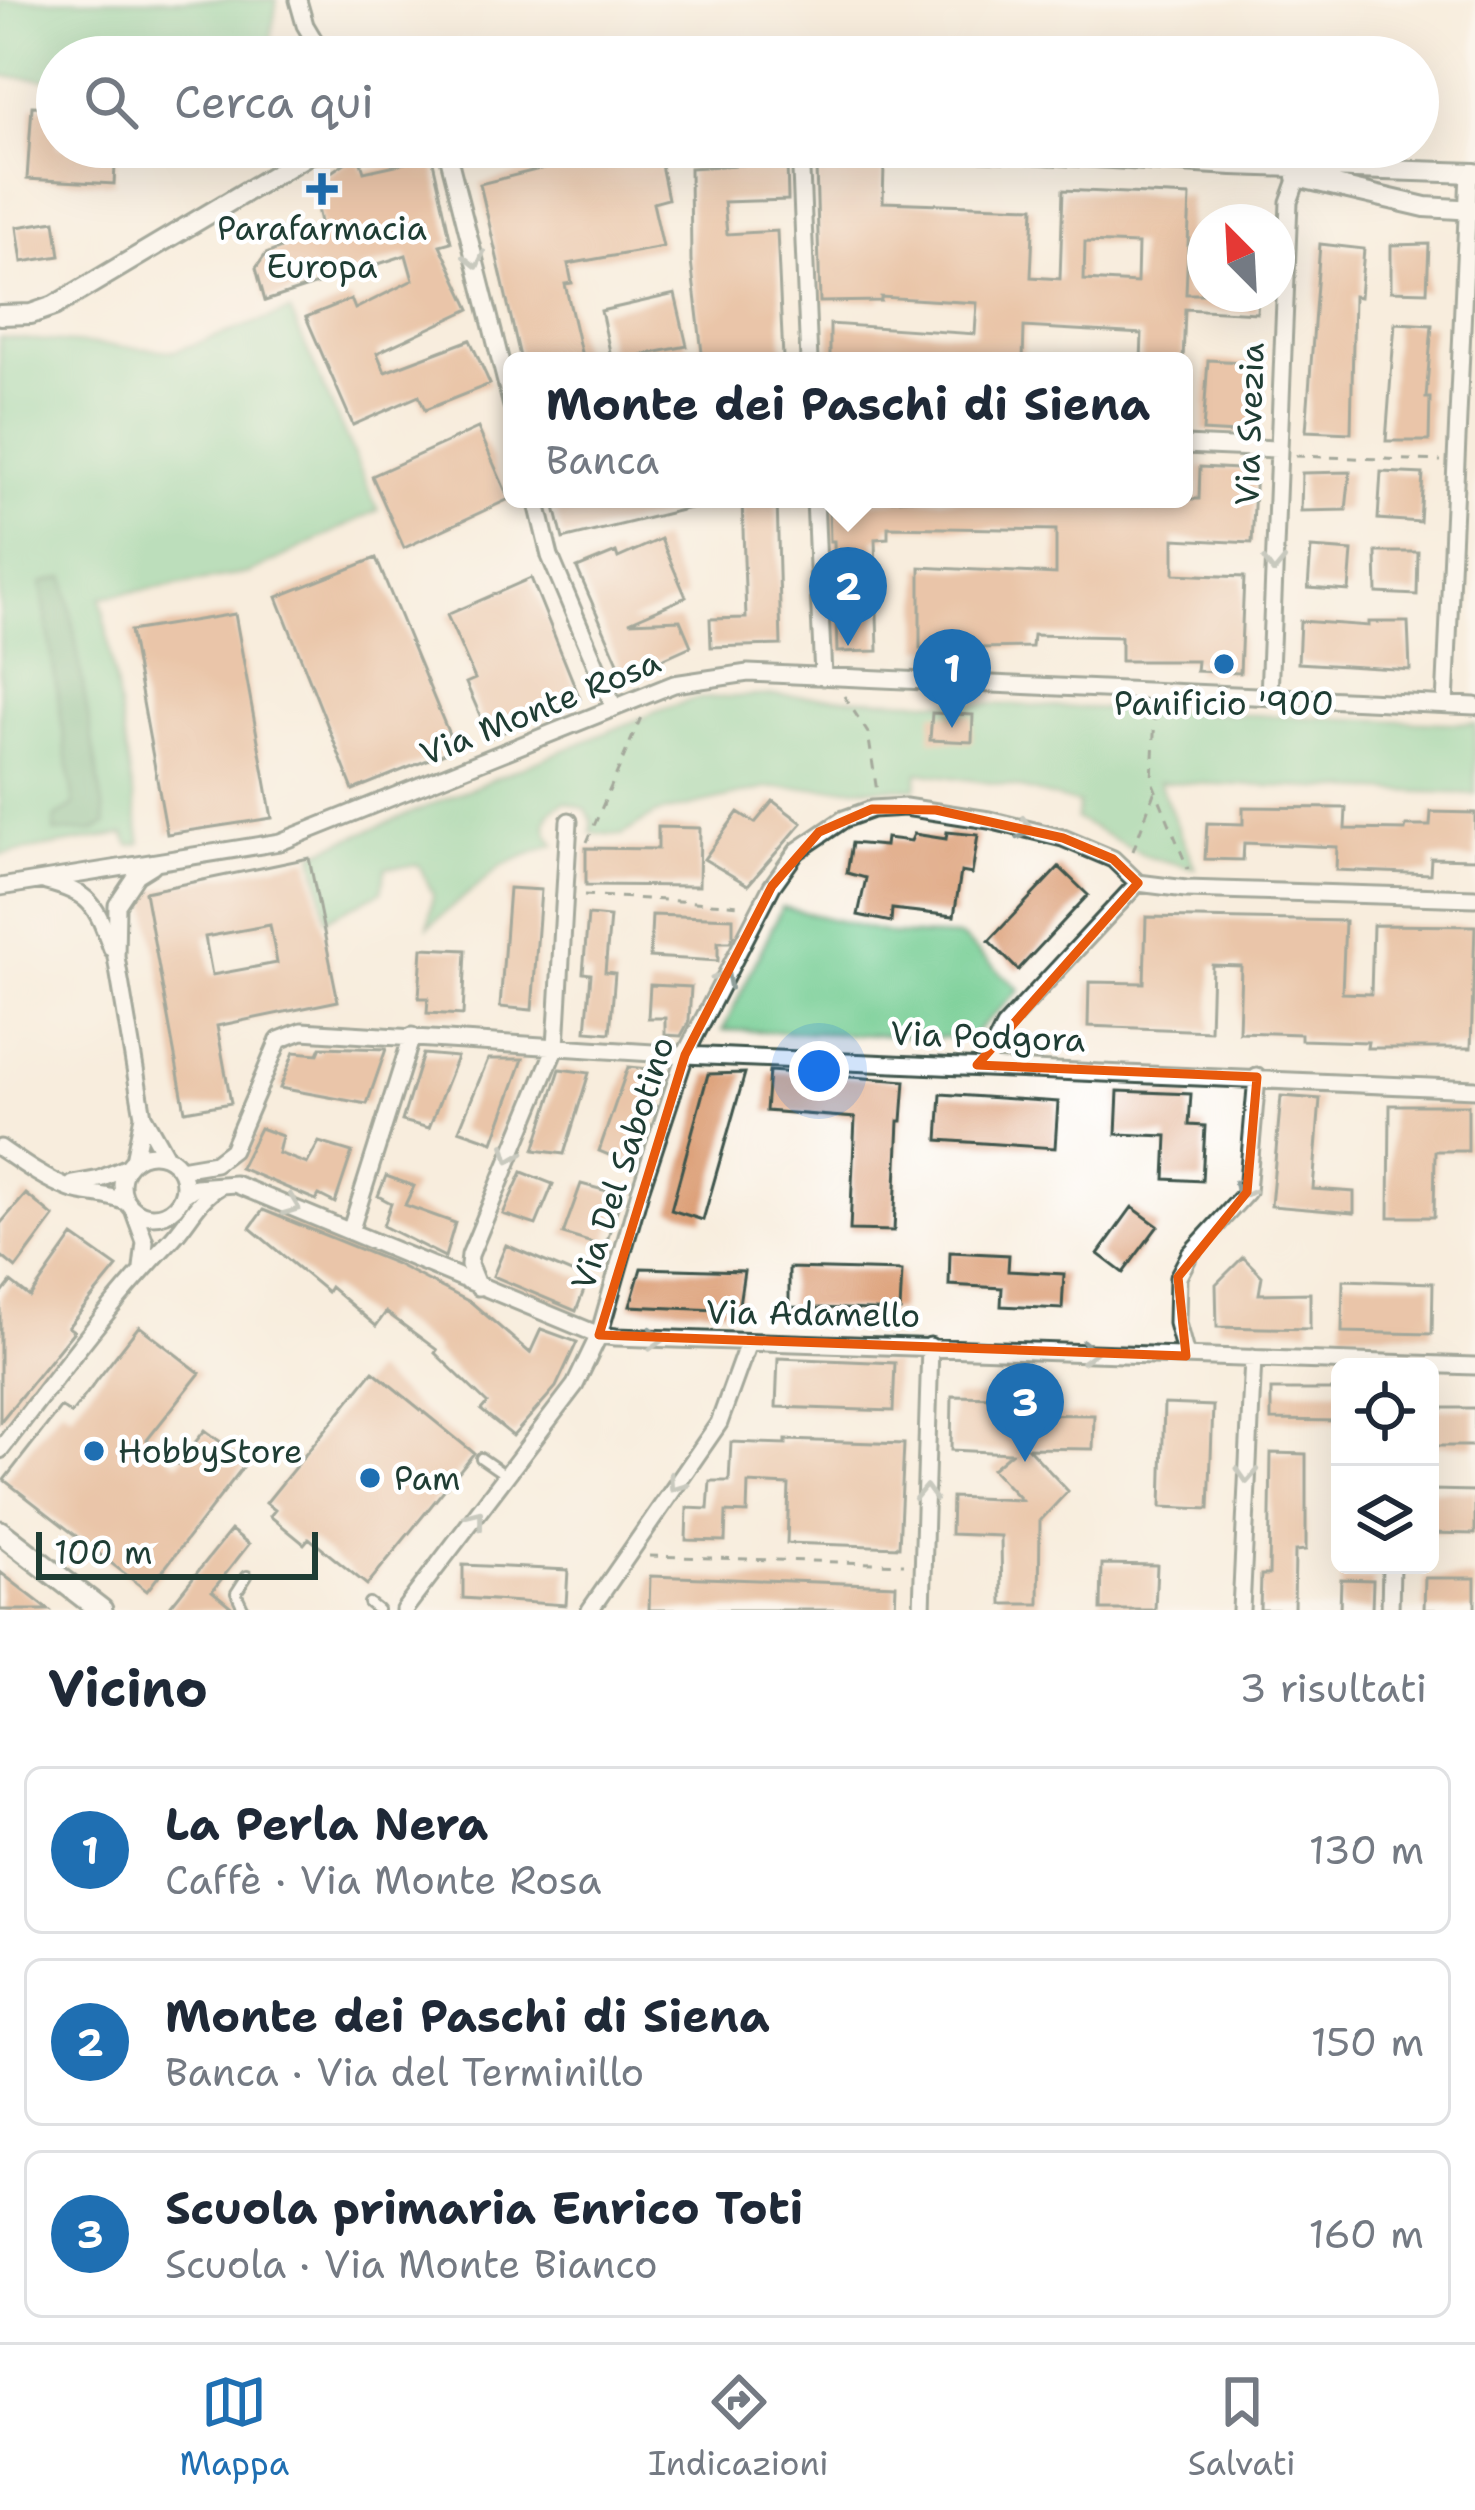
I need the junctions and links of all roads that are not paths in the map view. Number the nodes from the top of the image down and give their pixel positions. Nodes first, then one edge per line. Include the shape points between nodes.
1 (298, 0) edge
2 (312, 36) edge
3 (286, 168) edge
4 (451, 168) edge
5 (801, 168) edge
6 (1261, 168) edge
7 (1307, 173) junction
8 (1472, 173) edge
9 (1471, 210) edge
10 (0, 315) edge
11 (809, 352) edge
12 (503, 371) edge
13 (1193, 446) edge
14 (1277, 452) junction
15 (538, 508) edge
16 (815, 508) edge
17 (823, 677) junction
18 (1269, 696) junction
19 (1444, 705) junction
20 (1475, 706) edge
21 (614, 708) junction
22 (568, 821) dead end
23 (160, 860) junction
24 (36, 880) junction
25 (1138, 883) junction
26 (0, 887) edge
27 (1475, 898) edge
28 (116, 957) junction
29 (412, 1036) junction
30 (556, 1046) junction
31 (685, 1055) junction
32 (986, 1065) junction
33 (1257, 1078) junction
34 (1475, 1089) edge
35 (142, 1116) junction
36 (0, 1148) edge
37 (232, 1150) junction
38 (166, 1157) junction
39 (131, 1163) junction
40 (180, 1169) junction
41 (58, 1183) junction
42 (229, 1184) junction
43 (182, 1196) junction
44 (130, 1206) junction
45 (164, 1214) junction
46 (351, 1229) junction
47 (142, 1268) junction
48 (478, 1287) junction
49 (599, 1335) junction
50 (748, 1343) junction
51 (931, 1346) junction
52 (1186, 1356) junction
53 (1253, 1358) junction
54 (1331, 1362) edge
55 (1439, 1366) edge
56 (1475, 1366) edge
57 (0, 1450) edge
58 (482, 1458) dead end
59 (508, 1477) junction
60 (0, 1532) edge
61 (1391, 1574) edge
62 (247, 1576) dead end
63 (611, 1579) junction
64 (408, 1609) edge
65 (101, 1610) edge
66 (244, 1610) edge
67 (590, 1610) edge
68 (607, 1610) edge
69 (922, 1610) edge
70 (1241, 1610) edge
71 (1390, 1610) edge

1 - 2 street
3 - 10 street via 54,306
4 -> 12 street
5 - 11 street
6 - 7 street
7 - 8 street
7 - 9 street via 1392,201
7 - 14 street, Via Svezia via 1289,202
8 - 9 street
9 - 19 street
13 - 14 street
14 -> 18 street, Via Svezia
15 - 21 street
16 - 17 street
17 - 18 street, Via Monte Rosa
17 - 21 street, Via Monte Rosa via 711,677
18 - 19 street, Via Monte Rosa
19 - 20 street, Via Monte Rosa
21 - 23 street, Via Monte Rosa via 280,842
22 - 30 street
23 - 24 street, Via Monte Rosa
23 - 28 street via 137,874 117,905
24 - 26 street, Via Monte Rosa
24 - 28 street via 87,898
25 - 27 street
31 -> 25 street, Via Del Sabotino via 797,851 872,809 936,810 1064,838 1113,860
25 - 32 street via 1004,1027
28 - 35 street
29 - 30 street, Via Podgora
29 - 37 street, Via Podgora via 284,1035
29 - 46 street
30 - 31 street, Via Podgora
30 -> 48 street via 470,1255
31 - 32 street, Via Podgora
31 - 49 street, Via Del Sabotino
32 - 33 street, Via Podgora
33 - 34 street, Via Podgora
33 -> 52 street via 1247,1192 1178,1276
35 - 38 street
35 - 39 street
36 - 41 street
37 - 40 street via 215,1163
37 - 42 street
38 - 39 street
38 - 40 street
39 - 41 street via 83,1184
39 - 44 street via 122,1185
40 - 43 street
41 - 44 street
42 - 43 street
42 -> 46 street, Via Adamello
42 - 47 street via 208,1193
43 - 45 street
44 - 45 street
44 - 47 street via 145,1242
45 - 47 street
46 - 48 street, Via Adamello
47 - 57 street
48 - 49 street, Via Adamello
49 -> 50 street, Via Adamello
49 - 59 street, Via Del Sabotino via 561,1407
50 - 51 street, Via Adamello
50 -> 63 street via 719,1423
51 -> 52 street, Via Adamello
69 -> 51 street
52 - 53 street, Via Adamello
53 - 54 street, Via Adamello
53 -> 70 street
55 - 56 street, Via Adamello
58 - 59 lane
64 -> 59 street, Via Del Sabotino
60 - 65 main road
61 - 71 street
62 - 66 lane via 236,1593
63 - 67 street
63 - 68 street

